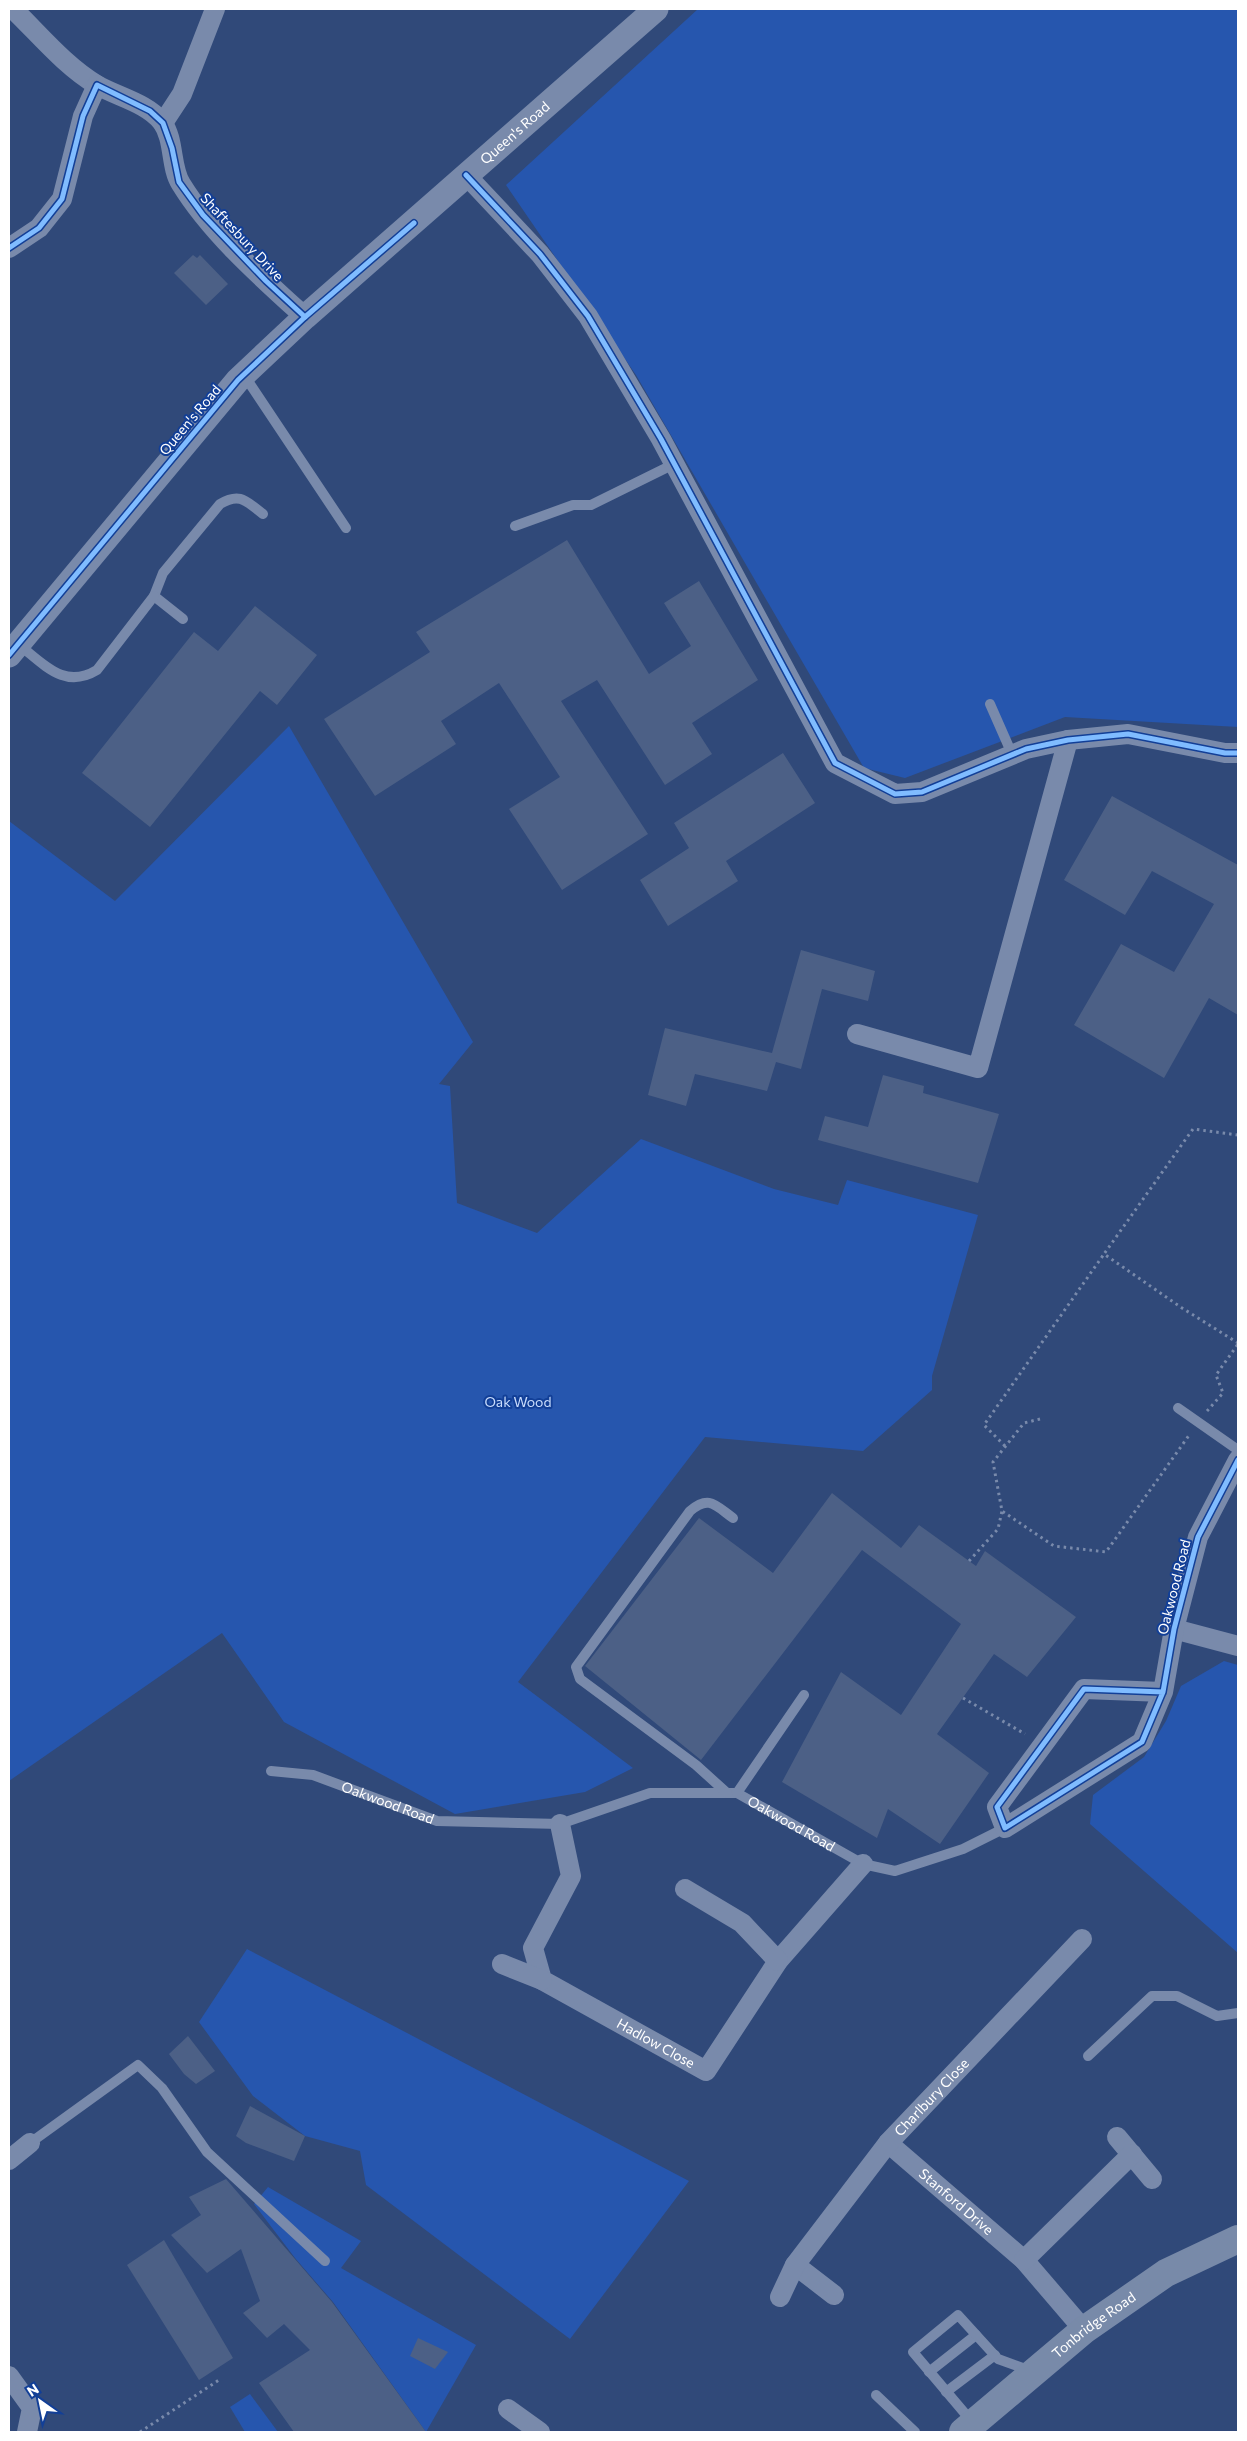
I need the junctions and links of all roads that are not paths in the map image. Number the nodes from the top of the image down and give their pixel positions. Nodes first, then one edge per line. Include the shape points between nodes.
1 (13, 9) edge
2 (215, 9) edge
3 (656, 9) edge
4 (97, 85) junction
5 (163, 123) junction
6 (466, 175) junction
7 (9, 248) edge
8 (305, 317) junction
9 (243, 374) junction
10 (674, 464) junction
11 (263, 514) dead end
12 (514, 526) dead end
13 (346, 528) dead end
14 (154, 596) junction
15 (183, 619) dead end
16 (13, 650) edge
17 (990, 704) dead end
18 (1068, 740) junction
19 (1238, 753) edge
20 (1012, 754) junction
21 (857, 1034) dead end
22 (1178, 1408) dead end
23 (1238, 1450) edge
24 (1238, 1460) edge
25 (733, 1518) dead end
26 (1174, 1629) junction
27 (1238, 1646) edge
28 (1163, 1692) junction
29 (804, 1695) dead end
30 (270, 1771) dead end
31 (732, 1792) junction
32 (560, 1824) junction
33 (1005, 1828) junction
34 (863, 1864) junction
35 (685, 1889) dead end
36 (1082, 1940) dead end
37 (778, 1961) junction
38 (502, 1964) dead end
39 (542, 1980) junction
40 (1238, 2013) edge
41 (1088, 2056) dead end
42 (1117, 2137) dead end
43 (30, 2143) joint
44 (888, 2143) junction
45 (1132, 2154) junction
46 (9, 2160) edge
47 (1152, 2179) dead end
48 (1238, 2239) edge
49 (1024, 2260) junction
50 (325, 2261) dead end
51 (795, 2266) junction
52 (834, 2295) dead end
53 (780, 2297) dead end
54 (1084, 2330) junction
55 (976, 2335) junction
56 (995, 2355) junction
57 (930, 2372) junction
58 (1035, 2372) junction
59 (9, 2376) edge
60 (946, 2392) junction
61 (876, 2395) dead end
62 (508, 2409) dead end
63 (968, 2428) edge
64 (27, 2432) edge
65 (540, 2432) edge
66 (915, 2432) edge

1 - 4 street via 74,68
2 - 5 street via 182,94
3 - 6 street, Queen's Road
4 - 5 street via 150,111
4 - 7 street via 83,116 62,199 39,228
5 - 8 street, Shaftesbury Drive via 179,182 203,214
6 - 8 street, Queen's Road
6 - 10 street via 540,254 588,316
8 - 9 street, Queen's Road
9 - 13 lane
9 - 16 street, Queen's Road
10 - 12 lane via 591,506 573,505
10 - 20 street via 835,763 895,794 922,792
11 - 14 lane via 244,499 230,498 220,504 163,573
14 - 15 lane
14 - 16 lane via 97,670 88,676 73,679 60,676
17 - 20 lane
18 - 19 street via 1128,734
18 - 20 street
18 - 21 street via 978,1068
22 - 23 lane
24 - 26 street, Oakwood Road via 1198,1537
25 - 31 lane via 712,1503 704,1502 690,1511 576,1666 580,1679
26 - 27 street, Oakwood Road
26 - 28 street, Oakwood Road
28 - 33 street, Oakwood Road via 1142,1742
28 - 33 street via 1084,1689 997,1807
29 - 31 lane
30 - 32 lane, Oakwood Road via 312,1775 437,1821
31 - 32 lane, Oakwood Road via 650,1793
31 - 34 lane, Oakwood Road
32 - 39 street via 571,1876 533,1948
33 - 34 lane, Oakwood Road via 963,1849 895,1871
34 - 37 street, Hadlow Close
35 - 37 street via 742,1923
36 - 44 street, Charlbury Close
37 - 39 street, Hadlow Close via 706,2071
38 - 39 street, Hadlow Close
40 - 41 lane via 1217,2016 1177,1996 1152,1996
42 - 45 street
43 - 46 street
43 - 50 lane via 138,2065 162,2088 207,2152
44 - 49 street, Stanford Drive
44 - 51 street, Charlbury Close
45 - 47 street
45 - 49 street
48 - 54 main road, Tonbridge Road via 1166,2273
49 - 54 street, Stanford Drive
51 - 52 street
51 - 53 street, Charlbury Close
54 - 58 main road, Tonbridge Road
55 - 56 lane
55 - 57 lane
55 - 57 lane via 958,2315 913,2352
56 - 58 lane
56 - 60 lane
57 - 60 lane
58 - 63 main road, Tonbridge Road
59 - 64 street via 32,2408
60 - 63 lane
61 - 66 lane
62 - 65 street

